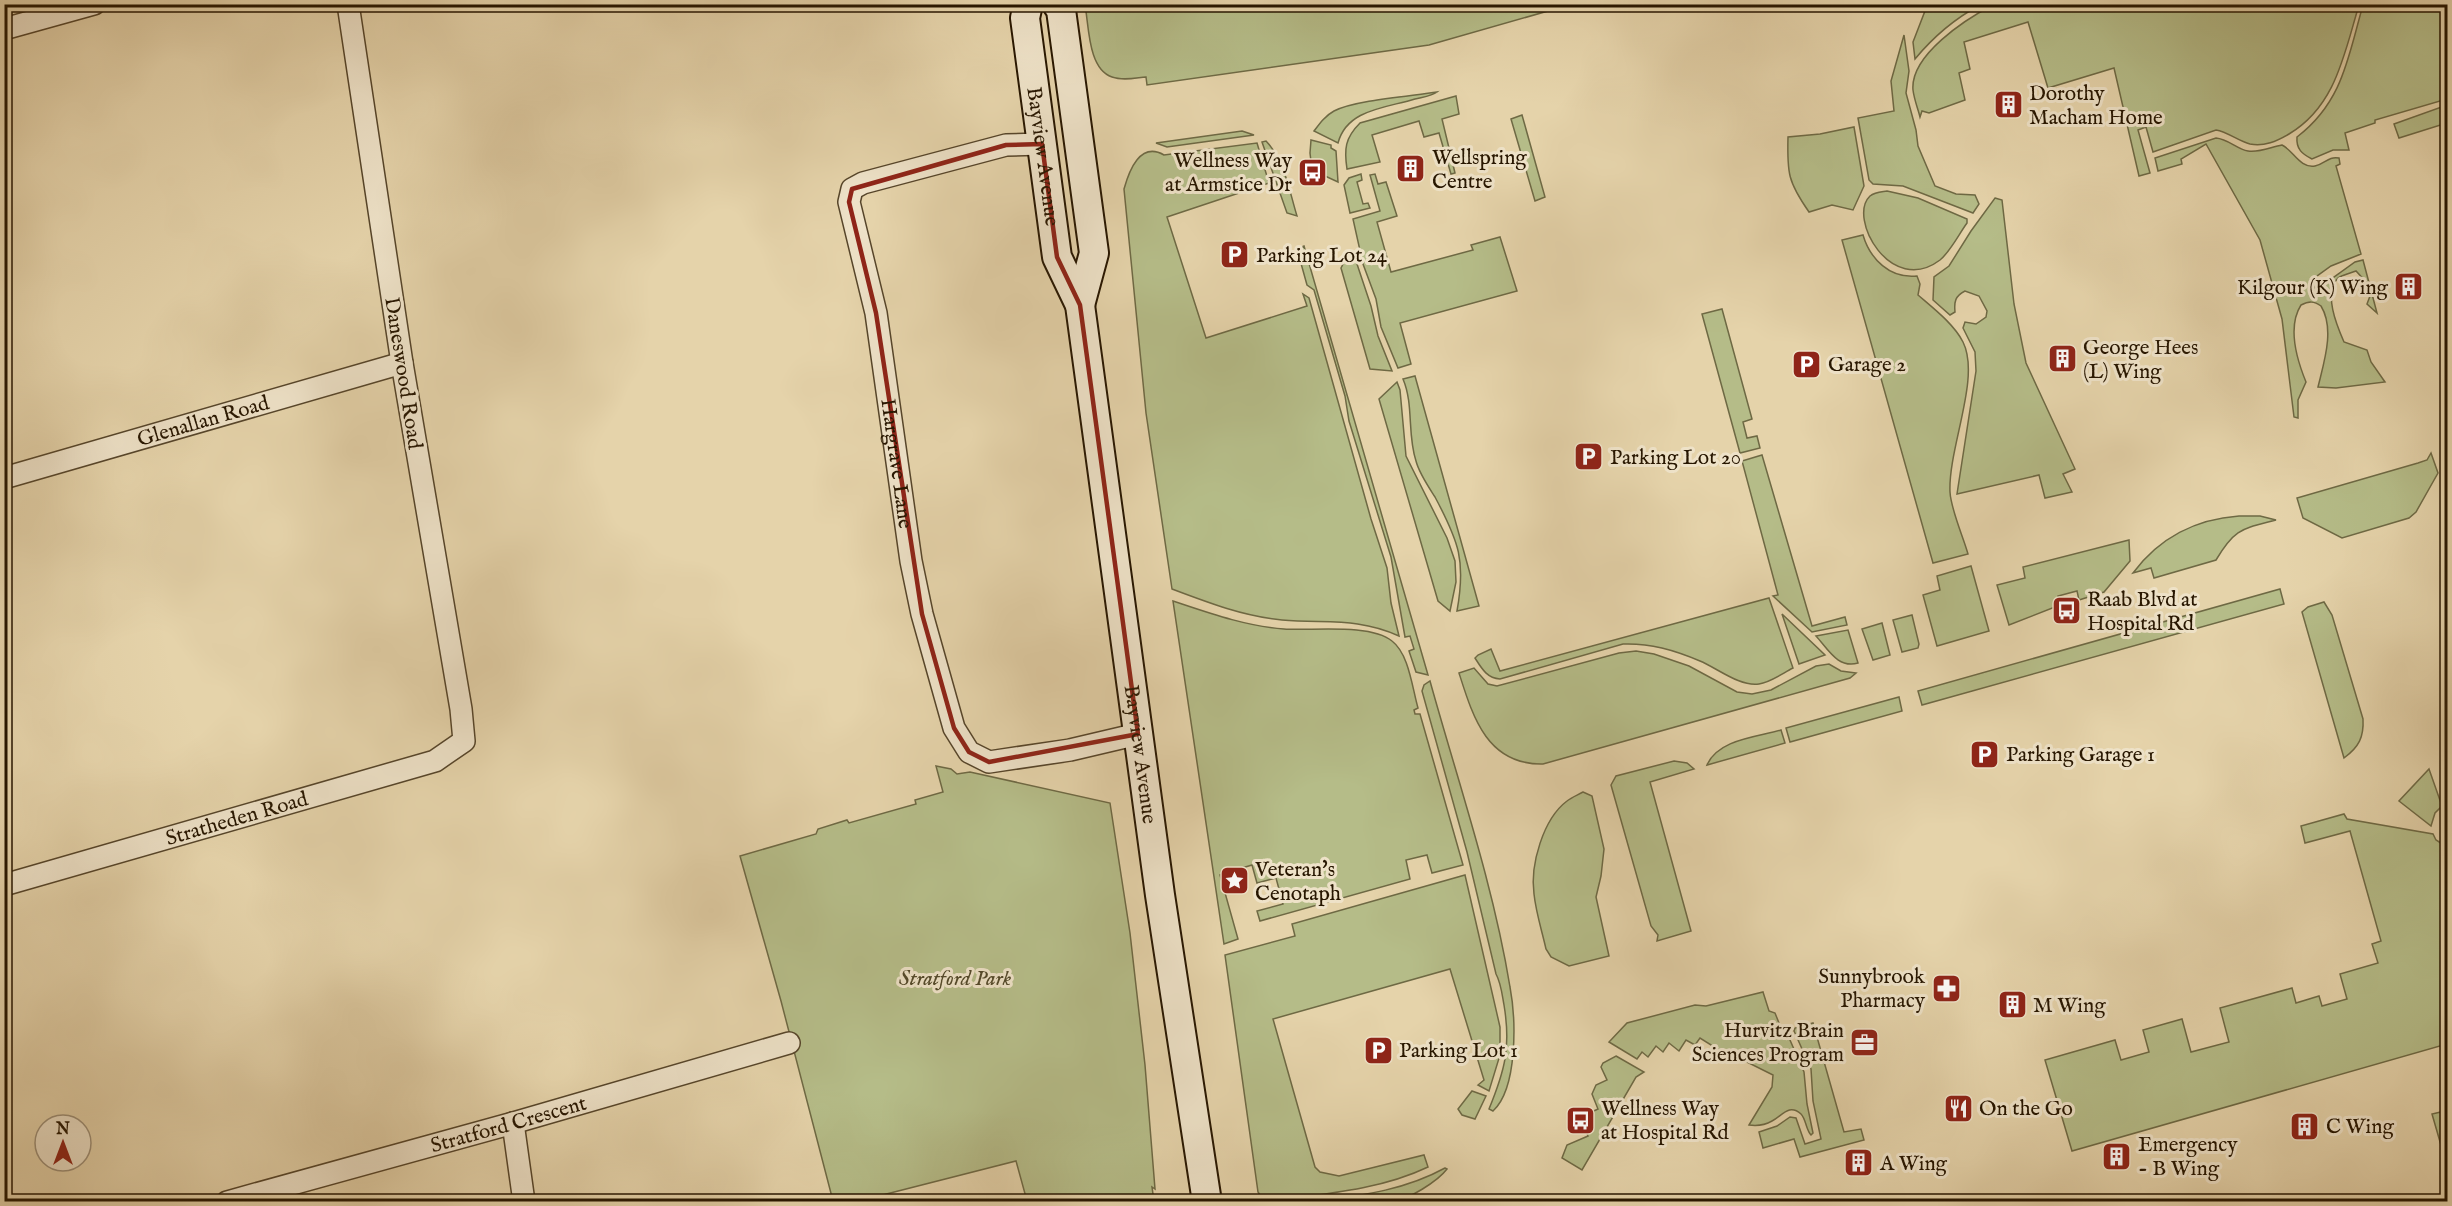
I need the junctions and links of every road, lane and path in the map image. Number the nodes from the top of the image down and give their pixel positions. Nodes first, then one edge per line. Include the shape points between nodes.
1 (94, 4) edge
2 (348, 4) edge
3 (1028, 4) edge
4 (1057, 4) edge
5 (4, 29) edge
6 (1042, 144) junction
7 (1080, 305) junction
8 (402, 363) junction
9 (4, 478) edge
10 (1138, 734) junction
11 (464, 741) joint
12 (4, 885) edge
13 (789, 1043) dead end
14 (513, 1123) junction
15 (227, 1202) edge
16 (524, 1202) edge
17 (1207, 1202) edge

1 - 5 street
2 - 8 street, Daneswood Road
3 - 6 main road, Bayview Avenue via 1025,18
4 - 7 main road, Bayview Avenue via 1094,253
6 - 7 main road, Bayview Avenue via 1057,256
6 - 10 street, Hargrave Lane via 1006,145 863,183 852,189 849,202 876,313 916,585 960,742 969,752 989,762 1070,750
7 - 10 main road, Bayview Avenue
8 - 9 street, Glenallan Road
8 - 11 street, Daneswood Road
10 - 17 main road, Bayview Avenue
11 - 12 street, Stratheden Road via 435,761
13 - 14 street, Stratford Crescent
14 - 15 street, Stratford Crescent
14 - 16 street

